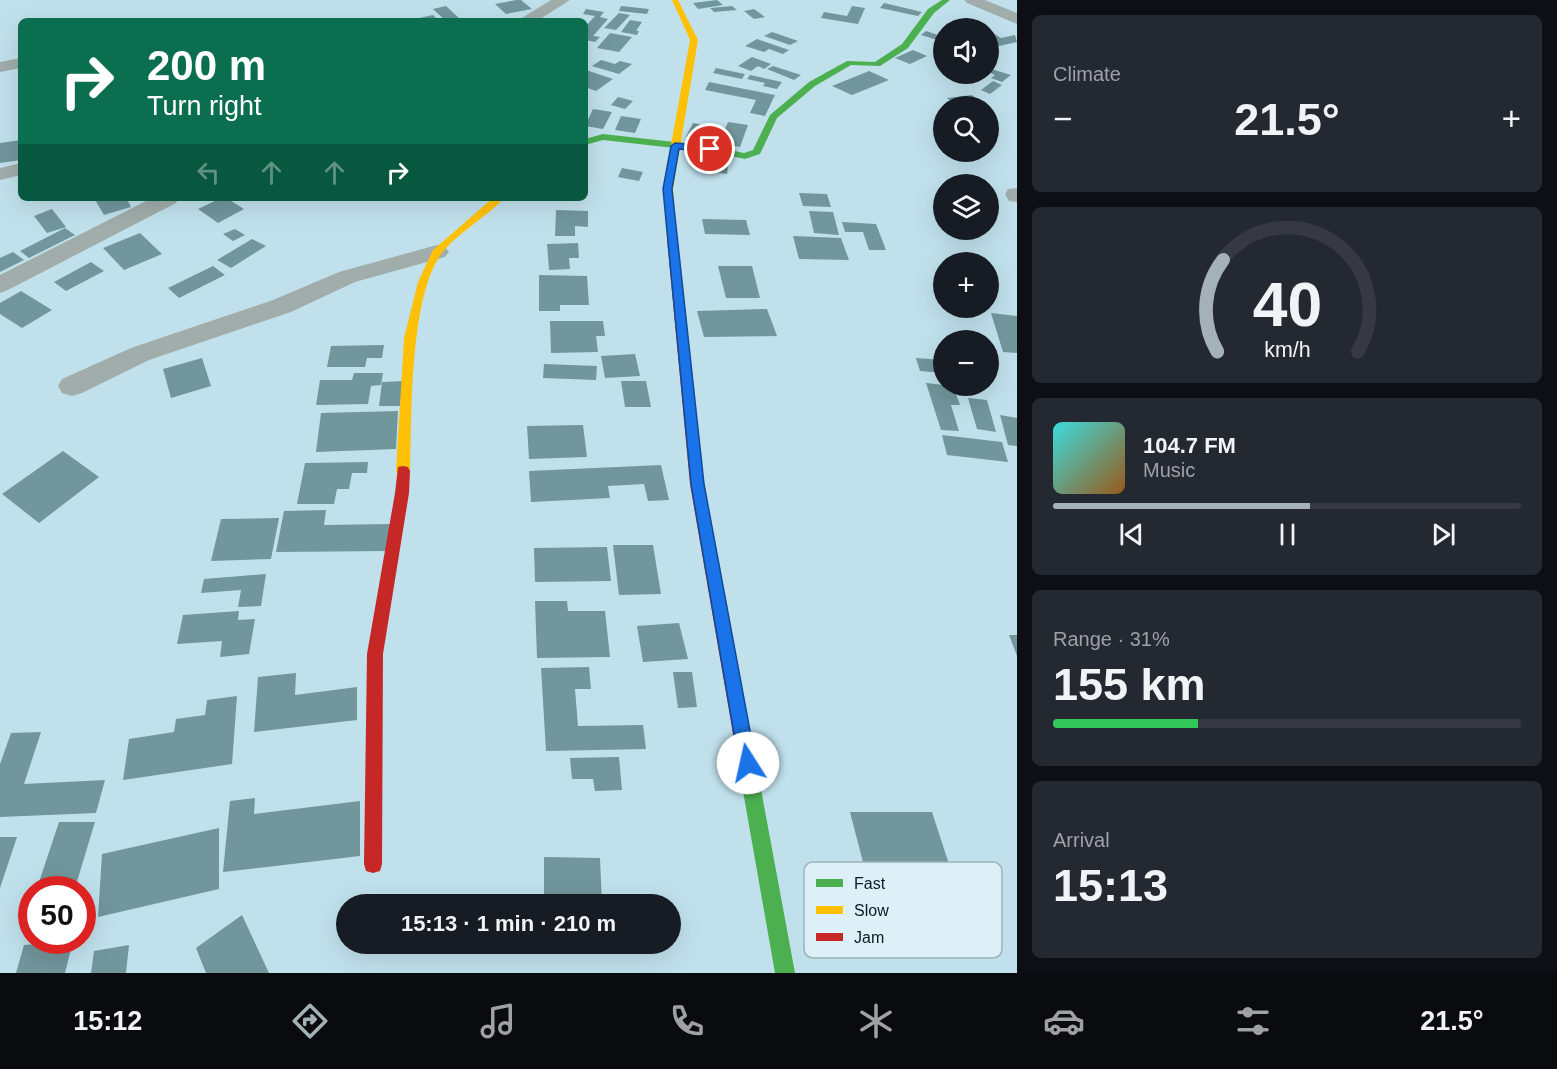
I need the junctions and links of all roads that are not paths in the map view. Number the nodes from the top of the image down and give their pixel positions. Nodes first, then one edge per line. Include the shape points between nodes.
1 (562, 0) edge
2 (675, 0) edge
3 (947, 0) edge
4 (972, 0) edge
5 (530, 18) edge
6 (1017, 19) edge
7 (18, 63) edge
8 (0, 67) edge
9 (588, 140) edge
10 (675, 146) junction
11 (18, 171) edge
12 (0, 174) edge
13 (162, 201) edge
14 (496, 201) edge
15 (437, 252) junction
16 (0, 285) edge
17 (72, 386) dead end
18 (373, 864) dead end
19 (786, 973) edge

1 - 5 street
2 - 10 street via 694,40
3 - 10 street via 931,11 905,46 877,64 850,63 812,84 773,117 757,152 745,156
4 - 6 street
7 - 8 street
9 - 10 street via 603,137
10 - 19 street via 668,189 697,484
11 - 12 street
13 - 16 street
14 - 15 street
15 - 17 street via 347,277 282,306 140,354
15 - 18 street via 423,282 410,338 402,493 375,654

